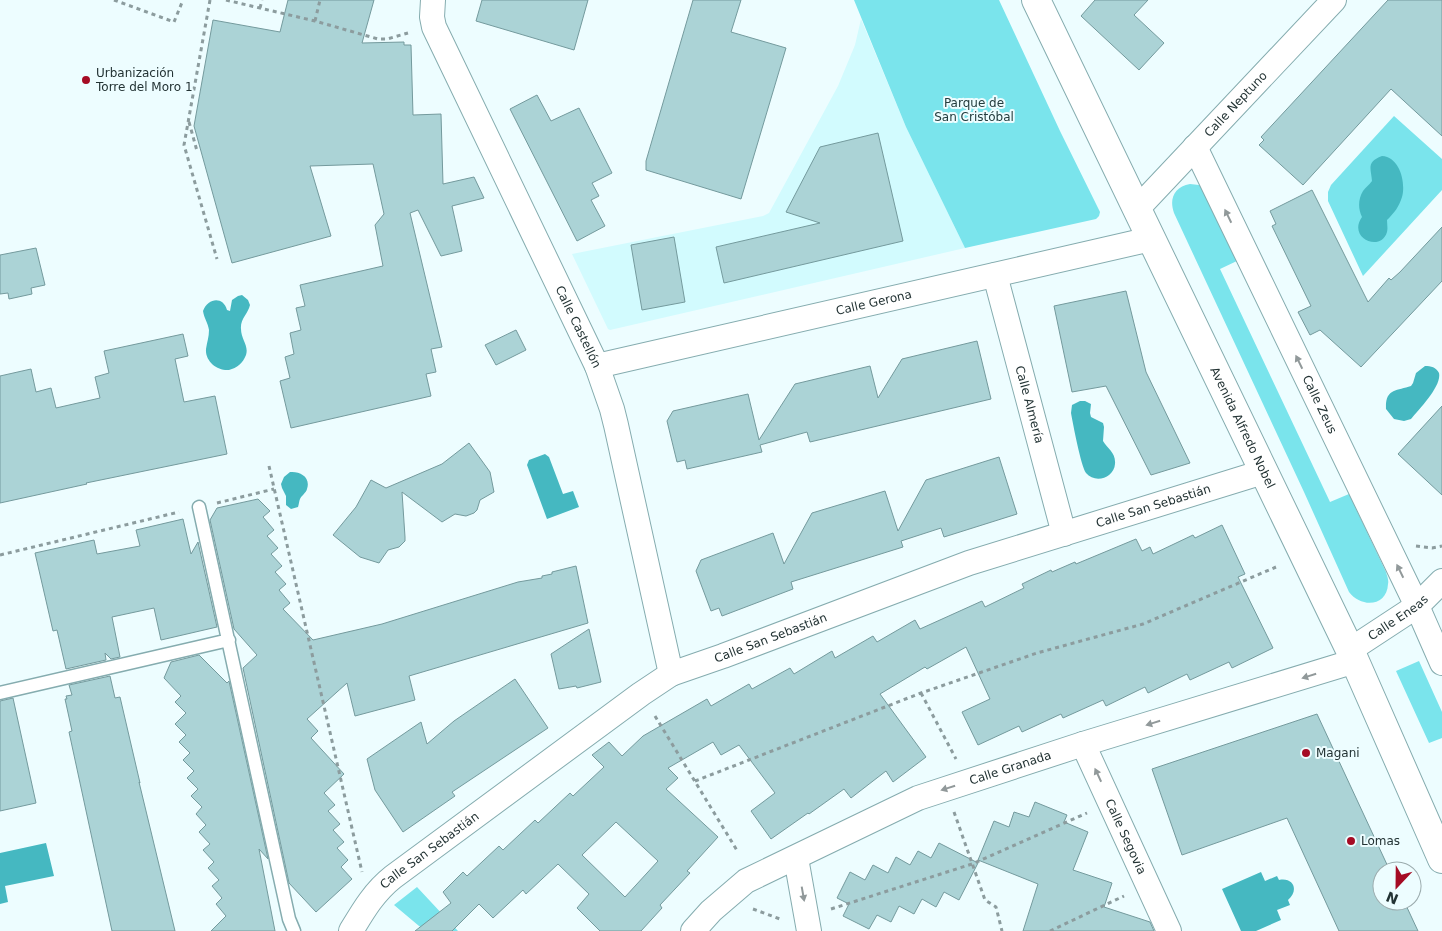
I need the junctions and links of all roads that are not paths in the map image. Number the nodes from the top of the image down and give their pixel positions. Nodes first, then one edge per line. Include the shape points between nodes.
1 (433, 0) edge
2 (1036, 0) edge
3 (1334, 0) edge
4 (1195, 148) junction
5 (1137, 210) junction
6 (1151, 239) junction
7 (995, 275) junction
8 (597, 366) junction
9 (1263, 472) junction
10 (199, 507) dead end
11 (1064, 534) junction
12 (1442, 581) edge
13 (1417, 606) junction
14 (229, 640) junction
15 (1352, 656) junction
16 (1442, 663) edge
17 (670, 674) junction
18 (0, 693) edge
19 (1083, 744) junction
20 (796, 858) junction
21 (1442, 859) edge
22 (294, 931) edge
23 (351, 931) edge
24 (693, 931) edge
25 (809, 931) edge
26 (1169, 931) edge

1 - 8 street, Calle Castellón via 434,27
2 - 5 main road, Avenida Alfredo Nobel
3 - 4 street, Calle Neptuno
4 - 5 street, Calle Neptuno
13 -> 4 street, Calle Zeus
5 - 6 main road, Avenida Alfredo Nobel
6 - 7 street, Calle Gerona
6 - 9 main road, Avenida Alfredo Nobel
7 - 8 street, Calle Gerona
7 - 11 street, Calle Almería
8 - 17 street, Calle Castellón via 616,425
9 - 11 street, Calle San Sebastián
9 - 15 main road, Avenida Alfredo Nobel
10 - 14 lane
11 - 17 street, Calle San Sebastián via 969,563
12 - 13 street, Calle Eneas
13 - 15 street, Calle Eneas
13 - 16 street, Calle Zeus
14 - 18 lane
14 - 22 lane
15 -> 19 street, Calle Granada
15 - 21 main road, Avenida Alfredo Nobel
17 - 23 street, Calle San Sebastián via 393,877 371,899
19 -> 20 street, Calle Granada via 918,798
26 -> 19 street, Calle Segovia
20 - 24 street, Calle Granada via 746,881
20 -> 25 street

